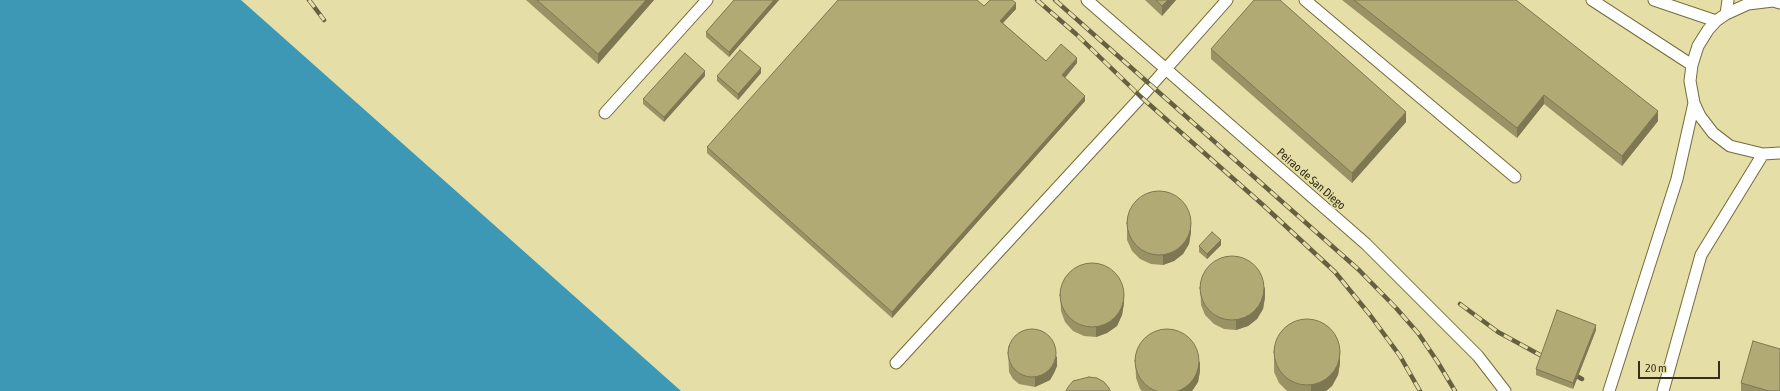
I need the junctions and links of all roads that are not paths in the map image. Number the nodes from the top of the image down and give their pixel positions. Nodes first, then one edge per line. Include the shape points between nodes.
1 (707, 0) edge
2 (1087, 0) edge
3 (1227, 0) edge
4 (1305, 0) edge
5 (1592, 0) edge
6 (1654, 0) edge
7 (1728, 0) edge
8 (1780, 3) edge
9 (1726, 14) junction
10 (1716, 21) junction
11 (1692, 65) junction
12 (1164, 69) junction
13 (1694, 102) junction
14 (605, 113) dead end
15 (1780, 153) edge
16 (1763, 154) junction
17 (1514, 177) dead end
18 (896, 363) dead end
19 (1505, 391) edge
20 (1609, 391) edge
21 (1663, 391) edge

1 - 14 lane
2 - 12 lane, Peirao de San Diego
3 - 12 lane
4 - 17 lane
5 - 11 lane
6 - 10 lane
7 - 9 lane
8 - 9 lane via 1773,1 1748,4
9 - 10 lane
10 - 11 lane via 1698,46
11 - 13 lane via 1690,81
12 - 18 lane
12 - 19 lane, Peirao de San Diego via 1366,244 1478,356
13 - 16 lane via 1700,116 1713,133 1730,146
13 - 20 lane via 1677,179
15 - 16 lane
16 - 21 lane via 1701,255

